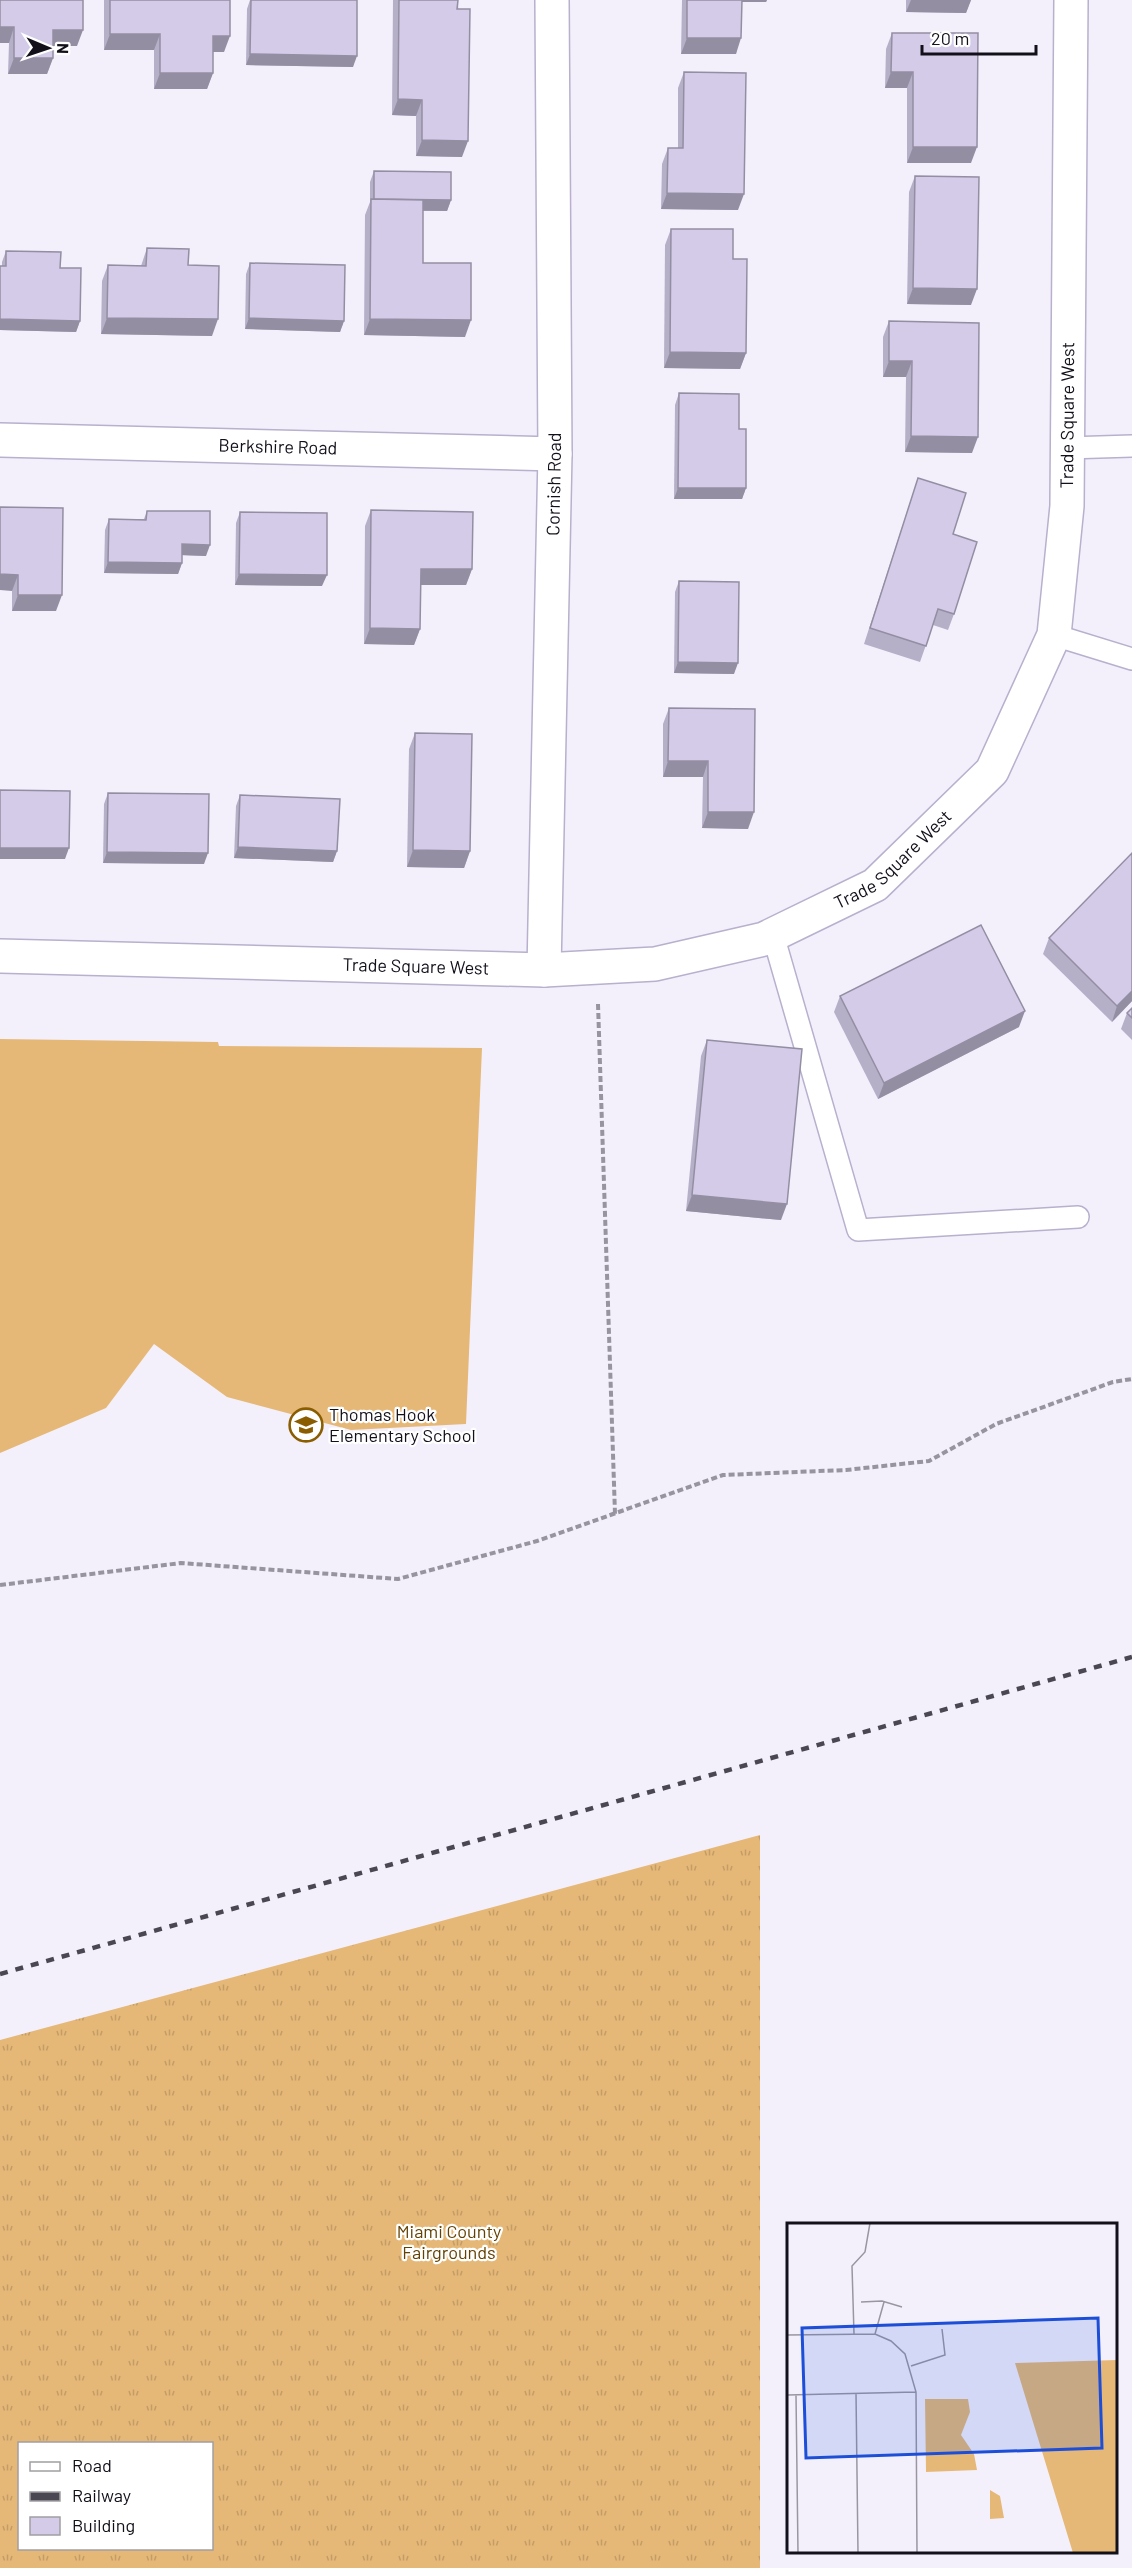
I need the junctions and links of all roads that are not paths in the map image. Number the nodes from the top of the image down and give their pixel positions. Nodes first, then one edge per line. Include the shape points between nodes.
1 (552, 0) edge
2 (1071, 0) edge
3 (0, 440) edge
4 (1132, 446) edge
5 (1067, 448) junction
6 (555, 454) junction
7 (1054, 635) junction
8 (1132, 659) edge
9 (774, 935) junction
10 (0, 956) edge
11 (544, 970) junction
12 (1078, 1217) dead end

1 - 6 street, Cornish Road
2 - 5 street, Trade Square West
3 - 6 street, Berkshire Road
4 - 5 lane
5 - 7 street, Trade Square West via 1066,506
6 - 11 street, Cornish Road
7 - 8 lane
7 - 9 street, Trade Square West via 992,771 874,885
9 - 11 street, Trade Square West via 655,964
9 - 12 lane via 858,1230
10 - 11 street, Trade Square West

